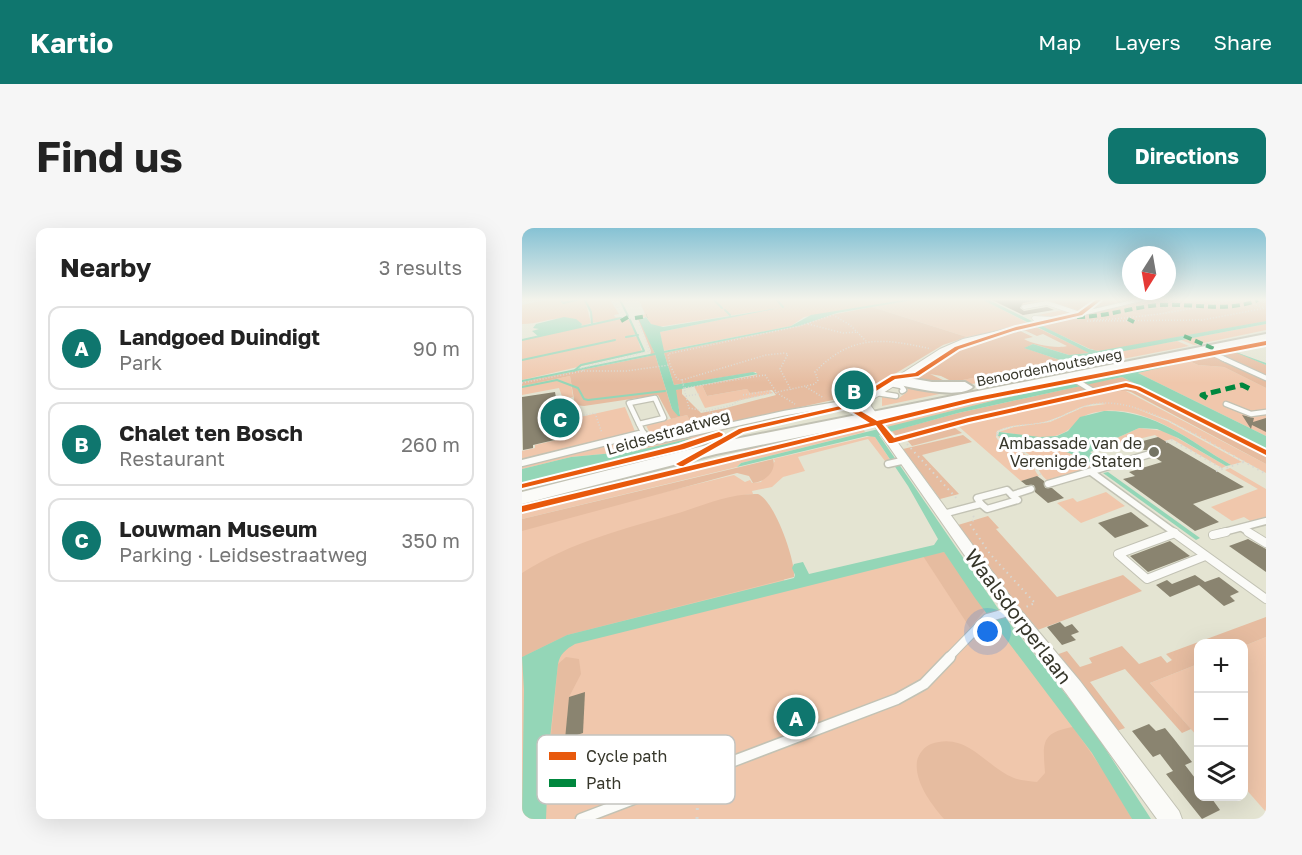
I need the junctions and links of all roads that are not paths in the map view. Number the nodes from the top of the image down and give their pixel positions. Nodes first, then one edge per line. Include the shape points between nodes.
1 (1021, 328) edge
2 (1266, 332) edge
3 (1266, 338) edge
4 (1209, 353) junction
5 (1114, 365) junction
6 (1266, 378) edge
7 (1073, 379) junction
8 (897, 385) junction
9 (1093, 391) dead end
10 (896, 396) dead end
11 (1226, 404) dead end
12 (1266, 412) edge
13 (879, 418) junction
14 (639, 424) junction
15 (643, 433) junction
16 (1150, 454) dead end
17 (904, 461) junction
18 (522, 463) edge
19 (889, 464) dead end
20 (1091, 471) junction
21 (1049, 484) road end
22 (1031, 489) dead end
23 (522, 491) edge
24 (1012, 495) junction
25 (522, 498) edge
26 (981, 504) junction
27 (943, 514) junction
28 (1266, 521) edge
29 (1242, 528) junction
30 (1175, 533) junction
31 (1214, 535) dead end
32 (1266, 543) edge
33 (1205, 556) junction
34 (1266, 599) edge
35 (1012, 611) junction
36 (735, 761) edge
37 (620, 804) edge
38 (580, 819) edge
39 (1171, 819) edge

1 - 8 street, Leidsestraatweg via 942,351
2 - 5 main road, Benoordenhoutseweg
3 - 4 main road, Benoordenhoutseweg
4 - 5 main road, Benoordenhoutseweg
4 - 6 lane
5 - 7 main road, Benoordenhoutseweg
5 - 8 main road via 1049,370 957,388
5 - 13 main road, Benoordenhoutseweg
7 - 9 lane
7 - 13 main road, Benoordenhoutseweg
8 - 13 street, Leidsestraatweg
10 - 13 lane
11 - 12 lane via 1251,414
13 - 15 lane via 802,410 648,442
13 - 17 street, Waalsdorperlaan
13 - 23 main road, Leidsestraatweg via 725,441
13 - 25 main road, Leidsestraatweg via 715,449
14 - 14 lane via 630,403 655,398 664,418
14 - 15 lane
15 - 18 lane
16 - 20 lane
17 - 19 lane
17 - 27 street, Waalsdorperlaan
20 - 21 lane
20 - 30 lane
22 - 24 lane
24 - 26 lane via 1007,490 977,498
24 - 26 lane via 1018,500 987,509
26 - 27 lane
27 - 35 street, Waalsdorperlaan
28 - 29 lane
29 - 31 lane
29 - 32 lane
30 - 33 lane
30 - 33 lane via 1118,554 1147,579
33 - 34 lane
35 - 36 lane via 987,618 947,662 912,692
35 - 39 street, Waalsdorperlaan
37 - 38 lane

